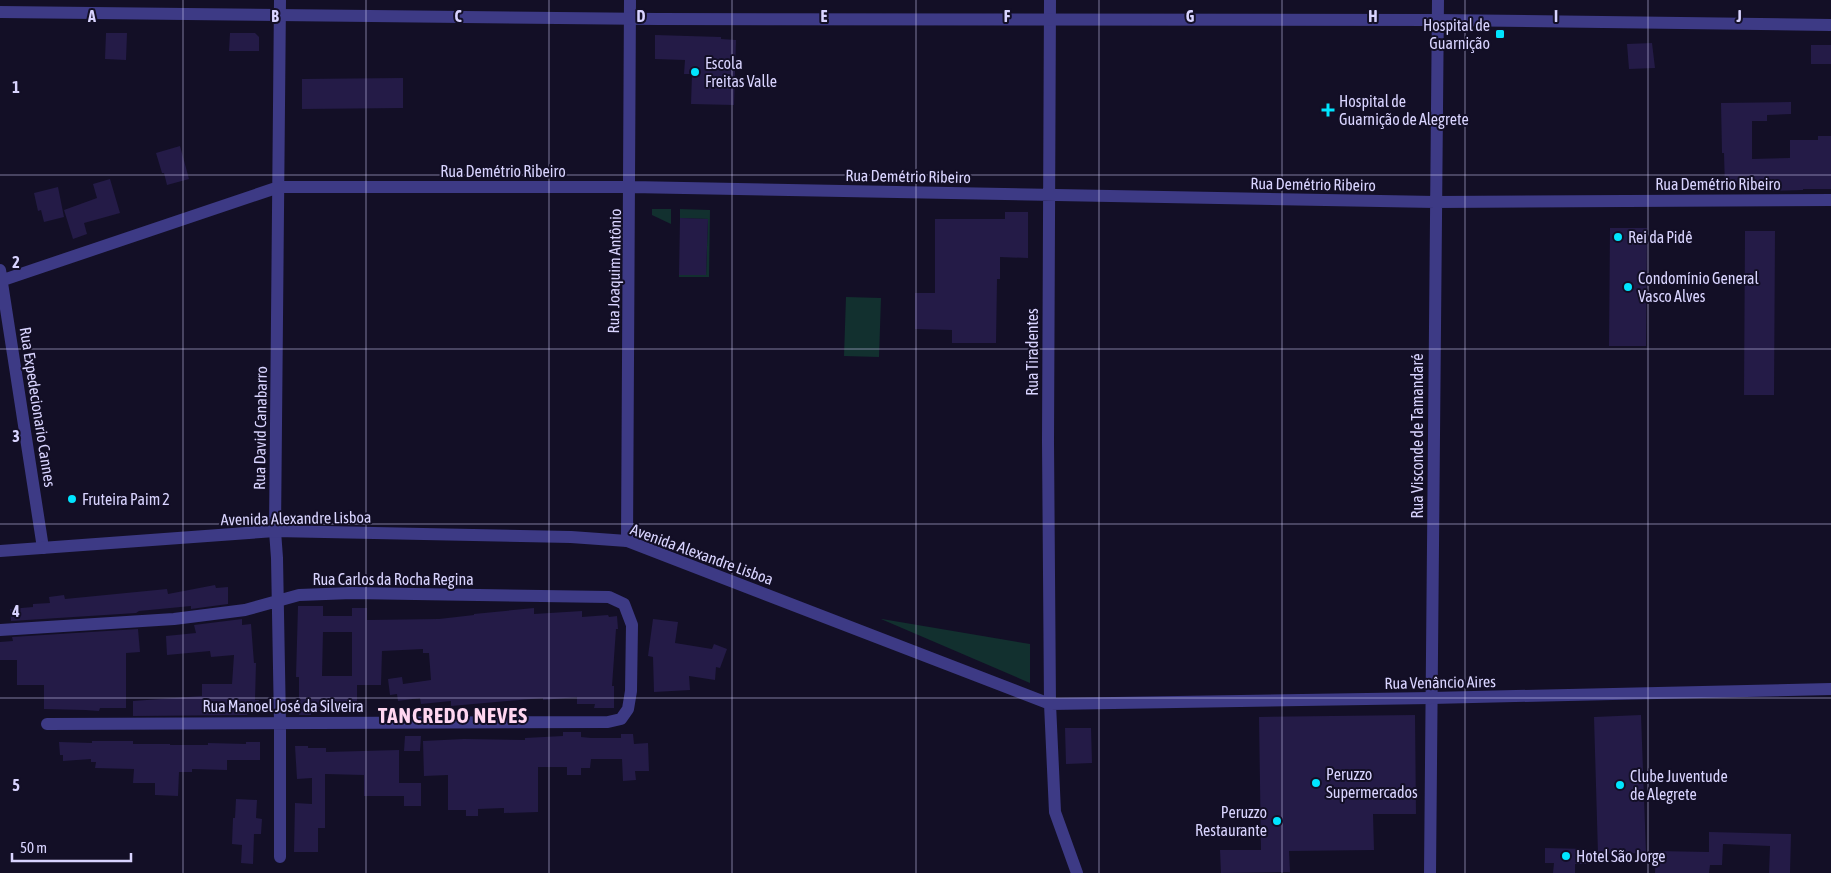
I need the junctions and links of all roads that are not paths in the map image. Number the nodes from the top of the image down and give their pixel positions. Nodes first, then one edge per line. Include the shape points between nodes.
1 (280, 0) edge
2 (630, 0) edge
3 (1050, 0) edge
4 (1438, 0) edge
5 (0, 12) edge
6 (280, 14) junction
7 (630, 18) junction
8 (1050, 20) junction
9 (1438, 20) junction
10 (1831, 25) edge
11 (279, 187) junction
12 (631, 187) junction
13 (1048, 195) junction
14 (1831, 200) edge
15 (1435, 202) junction
16 (1, 277) edge
17 (275, 531) junction
18 (628, 541) junction
19 (43, 548) junction
20 (0, 551) edge
21 (277, 601) junction
22 (0, 630) edge
23 (1831, 689) edge
24 (1431, 698) junction
25 (1050, 704) junction
26 (608, 722) joint
27 (280, 723) junction
28 (47, 724) dead end
29 (280, 857) dead end
30 (1077, 873) edge
31 (1430, 873) edge

1 - 6 street, Rua David Canabarro
2 - 7 street, Rua Joaquim Antônio
3 - 8 street, Rua Tiradentes
4 - 9 street, Rua Visconde de Tamandaré
5 - 6 street
6 - 7 street
6 - 11 street, Rua David Canabarro
7 - 8 street
7 - 12 street, Rua Joaquim Antônio
8 - 9 street
8 - 13 street, Rua Tiradentes
9 - 10 street
9 - 15 street, Rua Visconde de Tamandaré
11 - 12 street, Rua Demétrio Ribeiro
11 - 16 street, Rua Demétrio Ribeiro
11 - 17 street, Rua David Canabarro
12 - 13 street, Rua Demétrio Ribeiro
12 - 18 street, Rua Joaquim Antônio
13 - 15 street, Rua Demétrio Ribeiro
13 - 25 street, Rua Tiradentes
14 - 15 street, Rua Demétrio Ribeiro
15 - 24 street, Rua Visconde de Tamandaré
16 - 19 street, Rua Expedecionario Cannes
17 - 18 street, Avenida Alexandre Lisboa
17 - 19 street, Avenida Alexandre Lisboa
17 - 21 street, Rua David Canabarro
18 - 25 street, Avenida Alexandre Lisboa
19 - 20 street, Avenida Alexandre Lisboa
21 - 22 street, Rua Carlos da Rocha Regina via 245,610 174,619
21 - 26 street, Rua Carlos da Rocha Regina via 299,595 352,593 610,597 624,604 632,625 631,691 628,708 621,719
21 - 27 street, Rua David Canabarro
23 - 24 street, Rua Venâncio Aires
24 - 25 street, Rua Venâncio Aires
24 - 31 street, Rua Visconde de Tamandaré
25 - 30 street via 1055,812
26 - 27 street, Rua Manoel José da Silveira
27 - 28 street, Rua Manoel José da Silveira
27 - 29 street, Rua David Canabarro

